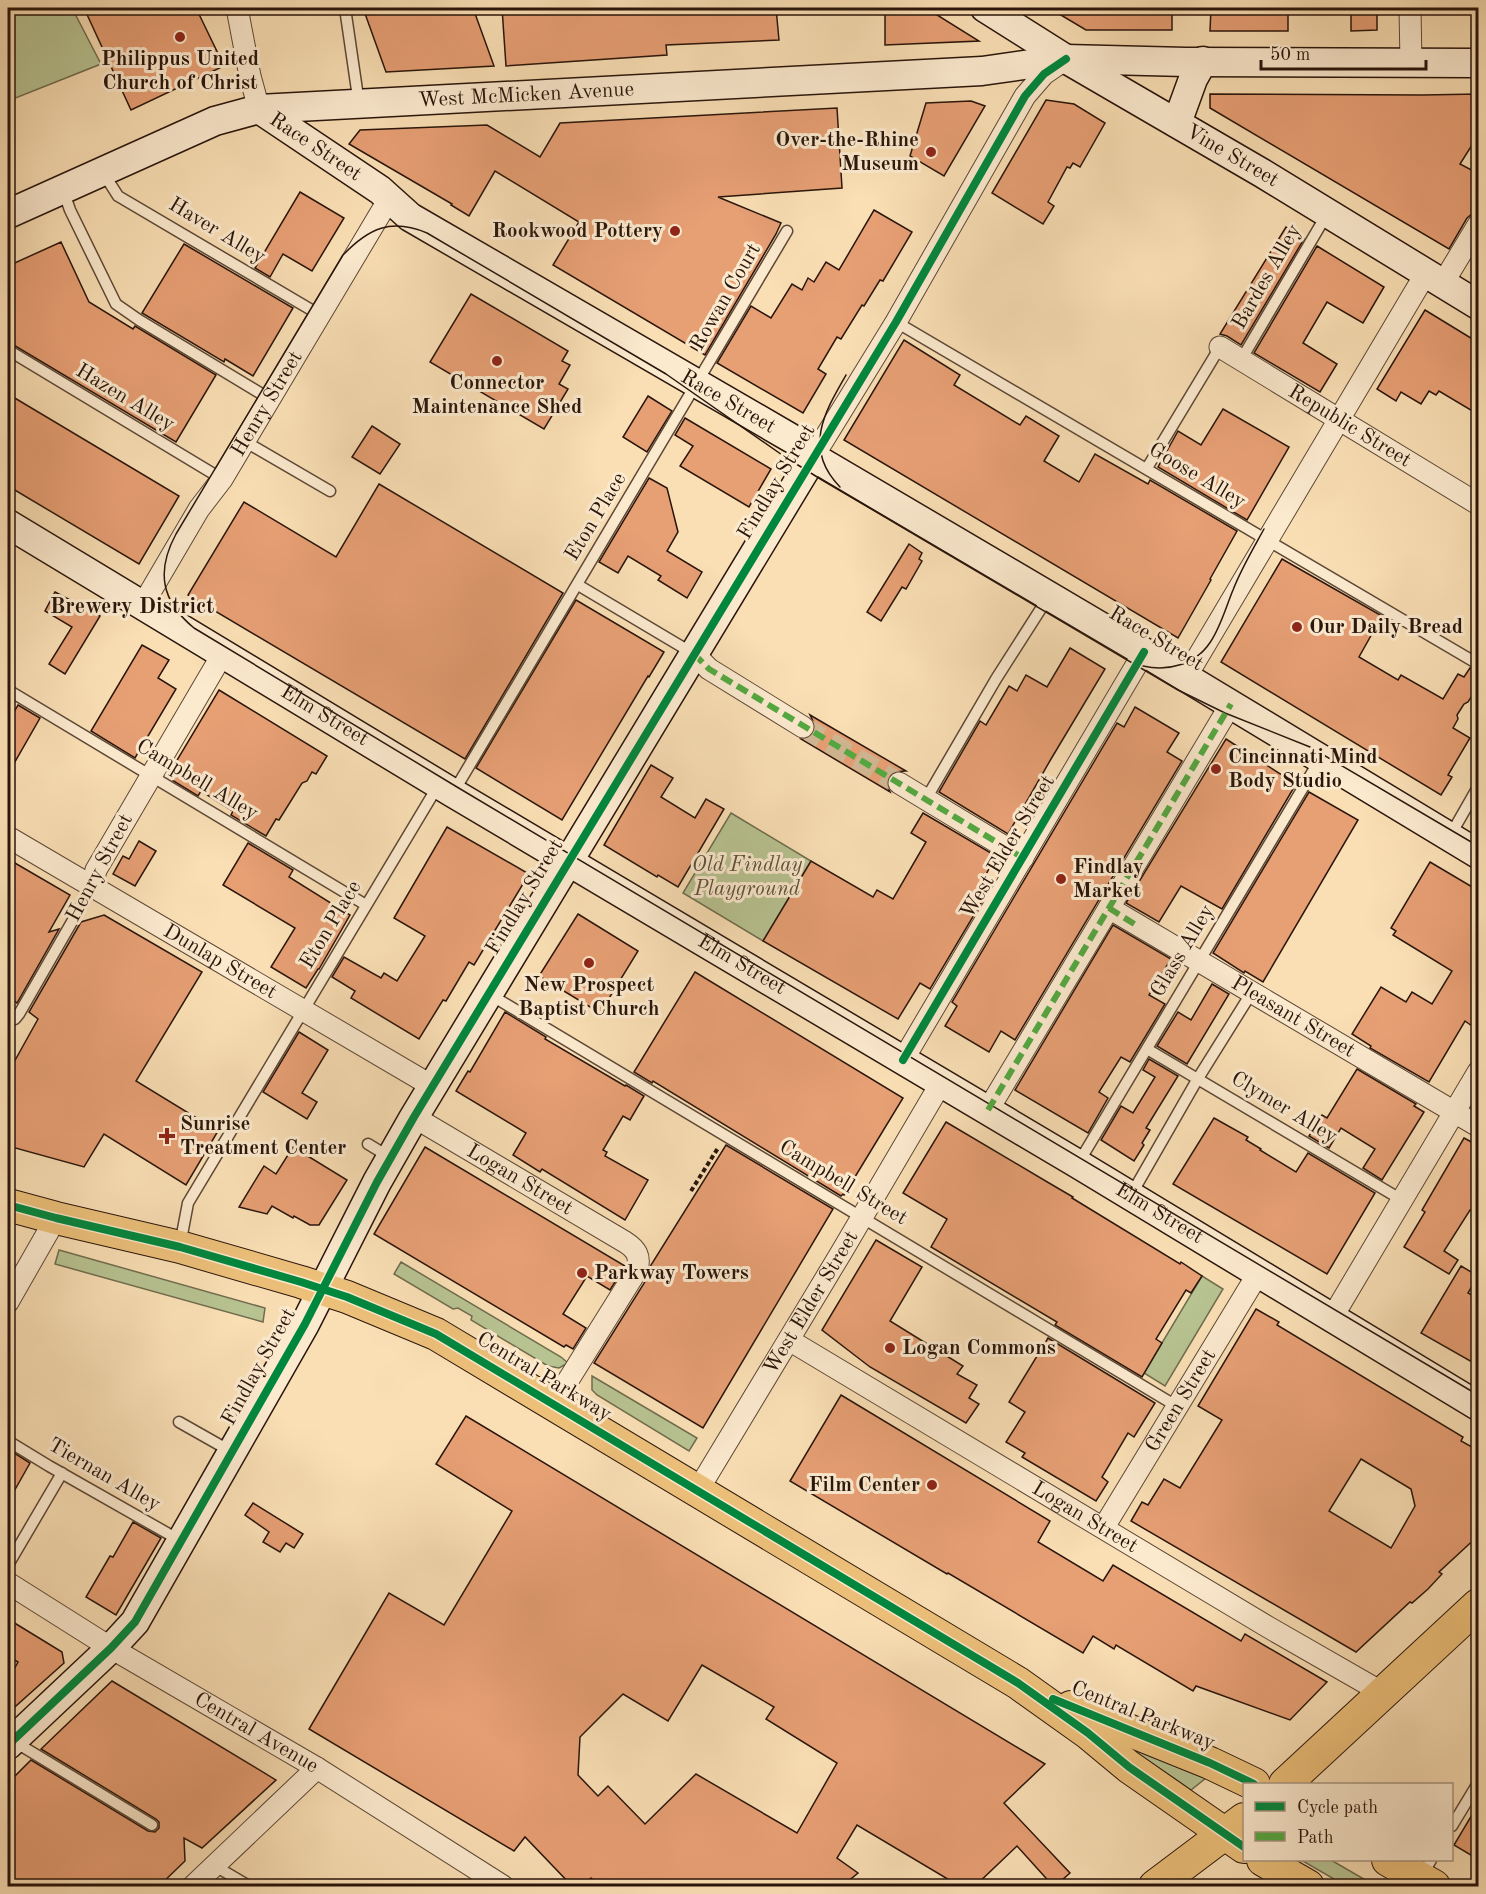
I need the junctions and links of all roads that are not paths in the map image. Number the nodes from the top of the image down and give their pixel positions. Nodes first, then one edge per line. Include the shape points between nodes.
1 (237, 8) edge
2 (345, 8) edge
3 (985, 8) edge
4 (1410, 8) edge
5 (1066, 59) junction
6 (1203, 61) junction
7 (1411, 63) junction
8 (1479, 63) edge
9 (359, 104) junction
10 (259, 109) junction
11 (1177, 123) junction
12 (103, 171) junction
13 (63, 189) junction
14 (389, 199) junction
15 (1327, 213) junction
16 (8, 214) edge
17 (1479, 225) edge
18 (787, 231) dead end
19 (1434, 278) junction
20 (1479, 305) edge
21 (320, 315) junction
22 (896, 322) junction
23 (1220, 347) joint
24 (8, 350) edge
25 (1241, 360) junction
26 (698, 383) junction
27 (270, 399) junction
28 (1339, 418) junction
29 (244, 441) junction
30 (813, 457) junction
31 (1147, 468) junction
32 (222, 479) junction
33 (330, 491) dead end
34 (1479, 504) edge
35 (8, 524) edge
36 (1266, 540) junction
37 (578, 585) junction
38 (1049, 596) junction
39 (142, 606) junction
40 (1479, 651) edge
41 (1144, 652) junction
42 (694, 654) junction
43 (222, 655) junction
44 (1475, 662) edge
45 (1186, 677) junction
46 (8, 690) edge
47 (1231, 704) junction
48 (803, 727) tunnel mouth
49 (1321, 758) junction
50 (151, 775) junction
51 (899, 783) tunnel mouth
52 (1479, 787) edge
53 (446, 789) junction
54 (926, 799) junction
55 (1450, 836) junction
56 (8, 837) edge
57 (1479, 854) edge
58 (1023, 858) junction
59 (568, 862) junction
60 (92, 887) junction
61 (366, 904) junction
62 (1109, 908) junction
63 (1199, 961) junction
64 (1252, 992) junction
65 (488, 993) junction
66 (303, 1010) junction
67 (11, 1020) edge
68 (1147, 1049) junction
69 (903, 1060) junction
70 (1479, 1072) edge
71 (1197, 1080) junction
72 (941, 1083) junction
73 (432, 1086) junction
74 (988, 1110) junction
75 (1454, 1112) junction
76 (414, 1117) junction
77 (1479, 1126) edge
78 (1078, 1164) junction
79 (1131, 1195) junction
80 (1402, 1200) junction
81 (8, 1205) edge
82 (56, 1218) junction
83 (862, 1218) junction
84 (180, 1247) junction
85 (1259, 1272) junction
86 (323, 1289) junction
87 (8, 1302) edge
88 (1333, 1316) junction
89 (789, 1340) junction
90 (554, 1403) junction
91 (1479, 1406) edge
92 (1178, 1407) junction
93 (178, 1422) dead end
94 (8, 1441) edge
95 (232, 1452) junction
96 (62, 1473) junction
97 (698, 1490) junction
98 (1104, 1527) junction
99 (181, 1541) junction
100 (8, 1565) edge
101 (8, 1583) edge
102 (1479, 1605) edge
103 (111, 1648) junction
104 (1018, 1683) junction
105 (1383, 1693) junction
106 (10, 1743) edge
107 (317, 1768) junction
108 (1250, 1783) edge
109 (1287, 1783) edge
110 (1479, 1783) edge
111 (1453, 1824) edge
112 (152, 1825) dead end
113 (1238, 1834) edge
114 (1265, 1861) edge
115 (1391, 1861) edge
116 (215, 1866) junction
117 (1428, 1875) edge
118 (193, 1887) edge
119 (249, 1887) edge
120 (503, 1887) edge
121 (1155, 1887) edge
122 (1308, 1887) edge

1 - 10 street
2 - 9 lane
3 - 5 street, Vine Street
4 - 7 street
5 - 6 street, West McMicken Avenue
5 - 9 street, West McMicken Avenue via 982,70
5 - 11 street, Vine Street
5 - 22 street, Findlay Street via 1044,74 1025,96
6 - 7 street, West McMicken Avenue
6 - 11 street
7 - 8 street, West McMicken Avenue
9 - 10 street, West McMicken Avenue
10 - 12 street, West McMicken Avenue via 214,121
10 - 14 street, Race Street
11 - 15 street, Vine Street
12 - 13 street, West McMicken Avenue
12 - 21 lane, Haver Alley via 118,196
13 - 16 street, West McMicken Avenue
13 - 27 lane via 116,304
14 - 21 street, Henry Street
14 - 26 street, Race Street via 410,217
15 - 19 street, Vine Street
15 - 25 lane, Bardes Alley
17 - 19 street
18 - 26 lane, Rowan Court
19 - 20 street, Vine Street
19 - 28 street
21 - 27 street, Henry Street
22 - 30 street, Findlay Street
22 - 31 lane, Goose Alley
23 - 25 street, Republic Street
23 - 31 lane, Bardes Alley
24 - 32 lane, Hazen Alley
25 - 28 street, Republic Street
26 - 30 street, Race Street via 796,441
26 - 37 lane, Eton Place
27 - 29 street, Henry Street
28 - 34 street, Republic Street
28 - 36 street
29 - 32 street, Henry Street
29 - 33 lane
30 - 38 street, Race Street
30 - 42 street, Findlay Street
31 - 36 lane, Goose Alley
32 - 39 street, Henry Street via 199,509
35 - 39 street, Elm Street
36 - 44 lane, Goose Alley
36 - 45 street
37 - 42 lane
37 - 53 lane, Eton Place
38 - 41 street, Race Street
38 - 54 lane
39 - 43 street, Elm Street
40 - 44 lane
41 - 45 street, Race Street
41 - 58 street, West Elder Street
42 - 48 street via 709,669
42 - 59 street, Findlay Street
43 - 50 street, Henry Street
43 - 53 street, Elm Street
45 - 47 street, Race Street
46 - 50 lane, Campbell Alley
47 - 49 street, Race Street
47 - 62 street
49 - 55 street, Race Street
49 - 63 lane, Glass Alley
50 - 60 street, Henry Street via 96,870
50 - 61 lane, Campbell Alley
51 - 54 street
52 - 55 lane
53 - 59 street, Elm Street
53 - 61 lane, Eton Place
54 - 58 street
55 - 57 street, Race Street
56 - 60 street, Dunlap Street
58 - 69 street, West Elder Street
59 - 65 street, Findlay Street
59 - 69 street, Elm Street
60 - 66 street, Dunlap Street
60 - 67 lane, Henry Street
61 - 66 lane, Eton Place
62 - 63 street, Pleasant Street
62 - 74 street
63 - 64 street, Pleasant Street
63 - 68 lane, Glass Alley
64 - 71 lane
64 - 75 street, Pleasant Street
65 - 73 street, Findlay Street
65 - 83 lane, Campbell Street
66 - 73 street, Dunlap Street
66 - 84 lane, Eton Place via 188,1203
68 - 71 lane, Clymer Alley
68 - 78 lane, Glass Alley
69 - 72 street, Elm Street
70 - 75 street
71 - 79 lane
71 - 80 lane, Clymer Alley
72 - 74 street, Elm Street
72 - 83 street, West Elder Street
73 - 76 street, Findlay Street
74 - 78 street, Elm Street
75 - 77 street, Pleasant Street
75 - 80 street
76 - 86 street, Findlay Street via 379,1151 345,1243
76 - 90 street, Logan Street via 625,1242 637,1253 637,1270
78 - 79 street, Elm Street
79 - 85 street, Elm Street
80 - 88 street
81 - 82 main road, Central Parkway
82 - 84 main road, Central Parkway
82 - 87 street
83 - 89 street, West Elder Street
83 - 92 lane, Campbell Street
84 - 86 main road, Central Parkway
85 - 88 street, Elm Street
85 - 92 street, Green Street
86 - 90 main road, Central Parkway via 436,1335
86 - 95 street, Findlay Street
88 - 91 street, Elm Street
89 - 97 street, West Elder Street
89 - 98 street, Logan Street
90 - 97 main road, Central Parkway
92 - 98 street, Green Street
93 - 95 lane
94 - 96 lane, Tiernan Alley
95 - 99 street, Findlay Street
96 - 99 lane, Tiernan Alley
96 - 100 lane
97 - 104 main road, Central Parkway
98 - 105 street, Logan Street
99 - 103 street, Findlay Street via 135,1622
101 - 103 street, Central Avenue
102 - 105 main road
103 - 106 street, Findlay Street
103 - 107 street, Central Avenue
104 - 108 main road, Central Parkway via 1210,1762
104 - 113 main road, Central Parkway via 1088,1732 1129,1767
105 - 109 main road
106 - 112 lane
107 - 116 street
107 - 120 street, Central Avenue
110 - 111 lane
113 - 121 main road
114 - 122 main road
115 - 117 main road
116 - 118 street
116 - 119 lane

